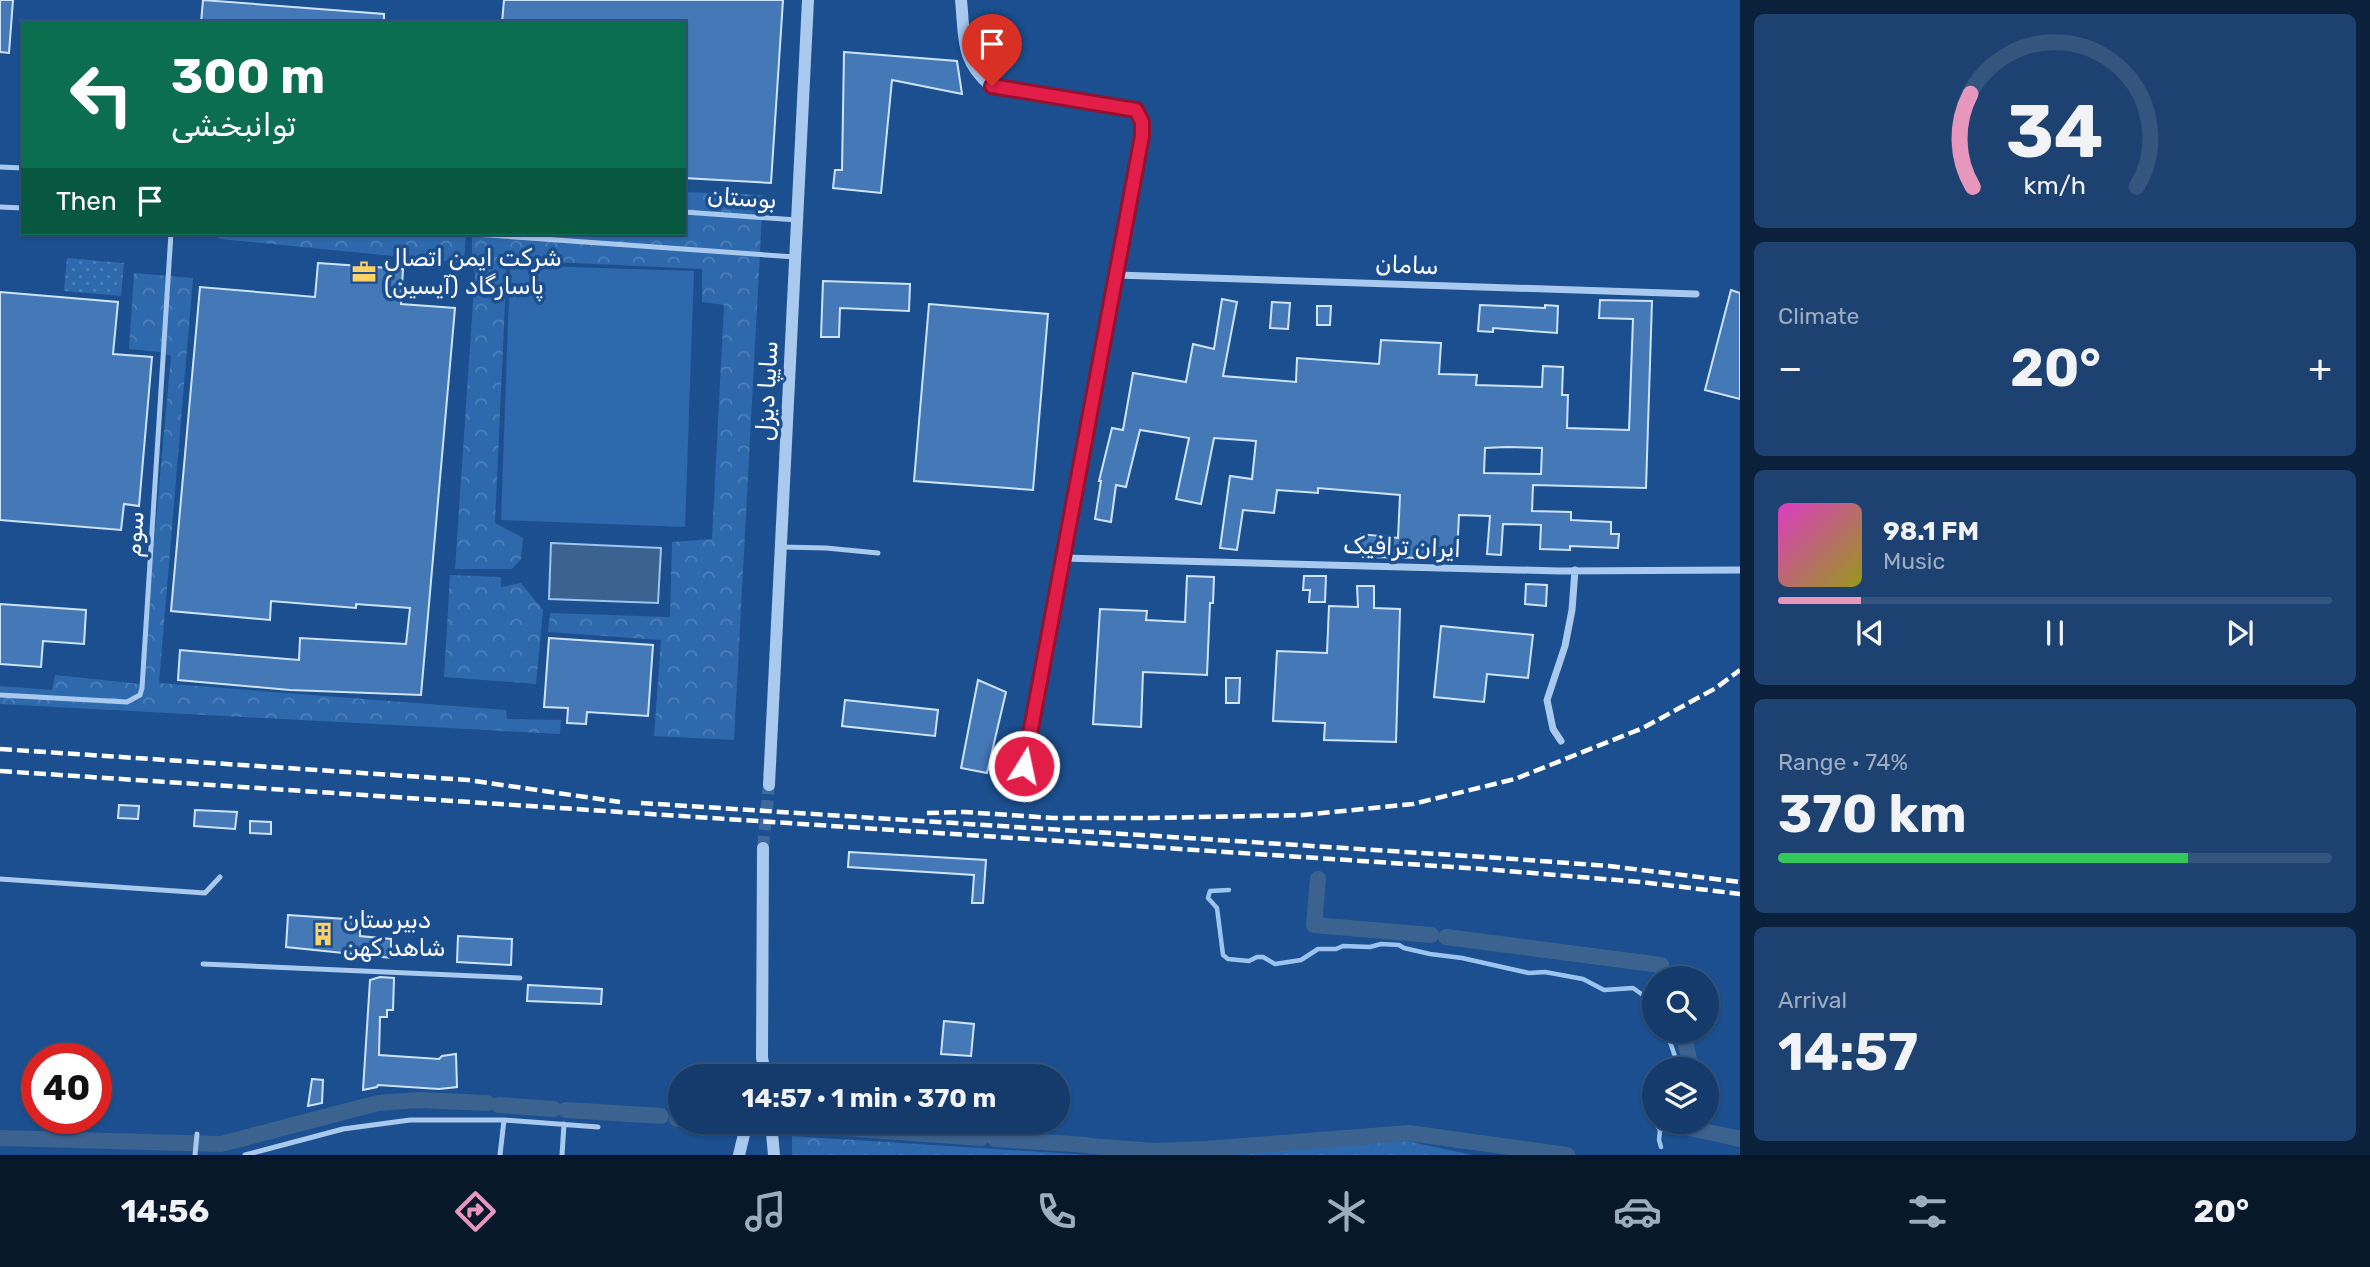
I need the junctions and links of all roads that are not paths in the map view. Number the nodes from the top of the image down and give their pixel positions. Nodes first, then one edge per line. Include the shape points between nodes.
1 (808, 0) edge
2 (961, 0) edge
3 (0, 167) edge
4 (21, 168) edge
5 (0, 207) edge
6 (21, 208) edge
7 (686, 212) edge
8 (797, 220) junction
9 (171, 235) edge
10 (488, 235) edge
11 (795, 257) junction
12 (1116, 275) junction
13 (1696, 294) dead end
14 (781, 547) junction
15 (878, 553) dead end
16 (1062, 558) junction
17 (1575, 570) junction
18 (1740, 570) edge
19 (0, 695) edge
20 (1561, 741) dead end
21 (1024, 766) dead end
22 (769, 785) tunnel mouth
23 (763, 848) tunnel mouth
24 (220, 877) dead end
25 (0, 879) edge
26 (203, 964) dead end
27 (520, 978) dead end
28 (762, 1057) junction
29 (761, 1064) edge
30 (763, 1064) edge
31 (504, 1120) junction
32 (564, 1124) junction
33 (598, 1126) dead end
34 (197, 1134) dead end
35 (744, 1134) edge
36 (772, 1134) edge
37 (195, 1155) edge
38 (246, 1155) edge
39 (500, 1155) edge
40 (562, 1155) edge
41 (739, 1155) edge
42 (774, 1155) edge

1 - 8 street, سایپا دیزل
2 - 12 street via 967,57 977,74 992,86 1136,110 1142,136
3 - 4 lane
5 - 6 lane
7 - 8 lane, بوستان
8 - 11 street, سایپا دیزل
9 - 19 lane, سوم via 142,688 127,702
10 - 11 lane
11 - 14 street, سایپا دیزل
12 - 13 street, سامان
12 - 16 street
14 - 15 lane
14 - 22 street, سایپا دیزل
16 - 17 street, ایران ترافیک
16 - 21 street
17 - 18 street, ایران ترافیک
17 - 20 street via 1565,646 1547,700 1553,729
23 - 28 street
24 - 25 lane via 205,893
26 - 27 lane
28 - 29 street
28 - 30 street
31 - 32 lane
31 - 38 lane via 410,1120 343,1129
31 - 39 lane
32 - 33 lane
32 - 40 lane
34 - 37 lane
35 - 41 street
36 - 42 street

